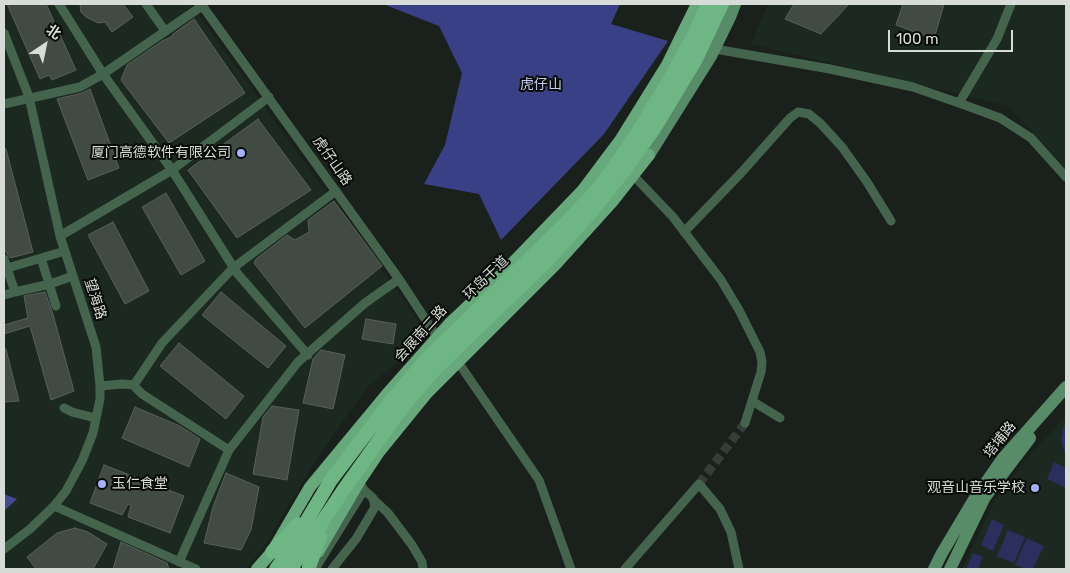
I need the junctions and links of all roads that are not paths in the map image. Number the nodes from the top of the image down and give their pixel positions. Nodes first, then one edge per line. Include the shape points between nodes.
1 (59, 4) edge
2 (146, 4) edge
3 (697, 4) edge
4 (708, 4) edge
5 (722, 4) edge
6 (734, 4) edge
7 (1011, 4) edge
8 (202, 5) edge
9 (712, 28) junction
10 (165, 31) junction
11 (4, 34) edge
12 (715, 49) junction
13 (103, 74) junction
14 (29, 97) junction
15 (269, 98) junction
16 (959, 103) junction
17 (4, 104) edge
18 (172, 170) junction
19 (630, 172) junction
20 (1066, 177) edge
21 (336, 191) junction
22 (891, 221) dead end
23 (684, 232) junction
24 (60, 236) junction
25 (64, 251) junction
26 (41, 258) junction
27 (5, 266) edge
28 (233, 268) junction
29 (73, 276) junction
30 (399, 280) junction
31 (50, 284) junction
32 (15, 292) junction
33 (4, 296) edge
34 (56, 306) dead end
35 (437, 337) junction
36 (308, 355) junction
37 (458, 362) junction
38 (134, 385) junction
39 (100, 386) junction
40 (1066, 387) edge
41 (752, 400) junction
42 (1066, 400) edge
43 (64, 408) dead end
44 (96, 418) junction
45 (780, 418) dead end
46 (745, 423) tunnel mouth
47 (229, 450) junction
48 (362, 486) junction
49 (373, 498) junction
50 (54, 506) junction
51 (314, 508) junction
52 (328, 514) junction
53 (4, 549) edge
54 (272, 552) junction
55 (179, 562) junction
56 (196, 569) edge
57 (257, 569) edge
58 (276, 569) edge
59 (291, 569) edge
60 (311, 569) edge
61 (332, 569) edge
62 (423, 569) edge
63 (571, 569) edge
64 (625, 569) edge
65 (739, 569) edge
66 (934, 569) edge
67 (950, 569) edge

1 - 13 street
2 - 10 street
3 - 35 main road, 会展南二路 via 668,65 621,140 582,191
4 - 51 highway, 环岛干道 via 666,86 599,188 426,360 390,402
5 - 9 highway
6 - 9 highway
6 - 12 main road
7 - 16 street via 996,39
8 - 10 street
8 - 15 street, 虎仔山路
9 - 19 highway
10 - 13 street
11 - 14 street, 望海路
12 - 16 street via 913,87
12 - 19 main road via 649,155
13 - 14 street via 80,87
13 - 18 street
14 - 17 street
14 - 24 street, 望海路
15 - 18 street
15 - 21 street, 虎仔山路
16 - 20 street via 1000,118 1031,138
18 - 24 street
18 - 28 street
19 - 23 street
19 - 37 main road via 612,202 556,264
19 - 52 highway via 545,263 435,369 404,405
21 - 28 street
21 - 30 street, 虎仔山路
22 - 23 street via 842,147 809,114 798,112
23 - 41 street via 721,280 760,352 762,362
24 - 25 street, 望海路
25 - 26 street
25 - 29 street, 望海路
26 - 27 street
26 - 31 street
27 - 32 street
28 - 36 street
28 - 38 street via 162,343
29 - 31 street
29 - 39 street, 望海路 via 96,347
30 - 35 street, 虎仔山路
30 - 36 street via 365,303
31 - 32 street
31 - 34 street
32 - 33 street
35 - 54 main road, 会展南二路 via 310,487
36 - 47 street via 298,362
37 - 48 main road via 379,452
37 - 63 street via 539,480
38 - 39 street
38 - 47 street via 142,394
39 - 44 street, 望海路
40 - 66 main road, 塔埔路 via 1003,458 973,501
41 - 45 street
41 - 46 street
42 - 67 main road, 塔埔路 via 1039,426 985,497
43 - 44 street
44 - 50 street, 望海路 via 82,460
47 - 55 street
48 - 49 street
48 - 60 main road
49 - 61 street via 375,507
49 - 62 street via 412,545
50 - 53 street, 望海路
50 - 55 street
51 - 54 highway
51 - 58 highway, 环岛干道
52 - 59 highway
52 - 60 highway
54 - 57 main road, 会展南二路
55 - 56 street
64 - 65 street via 699,484 720,509 731,532

